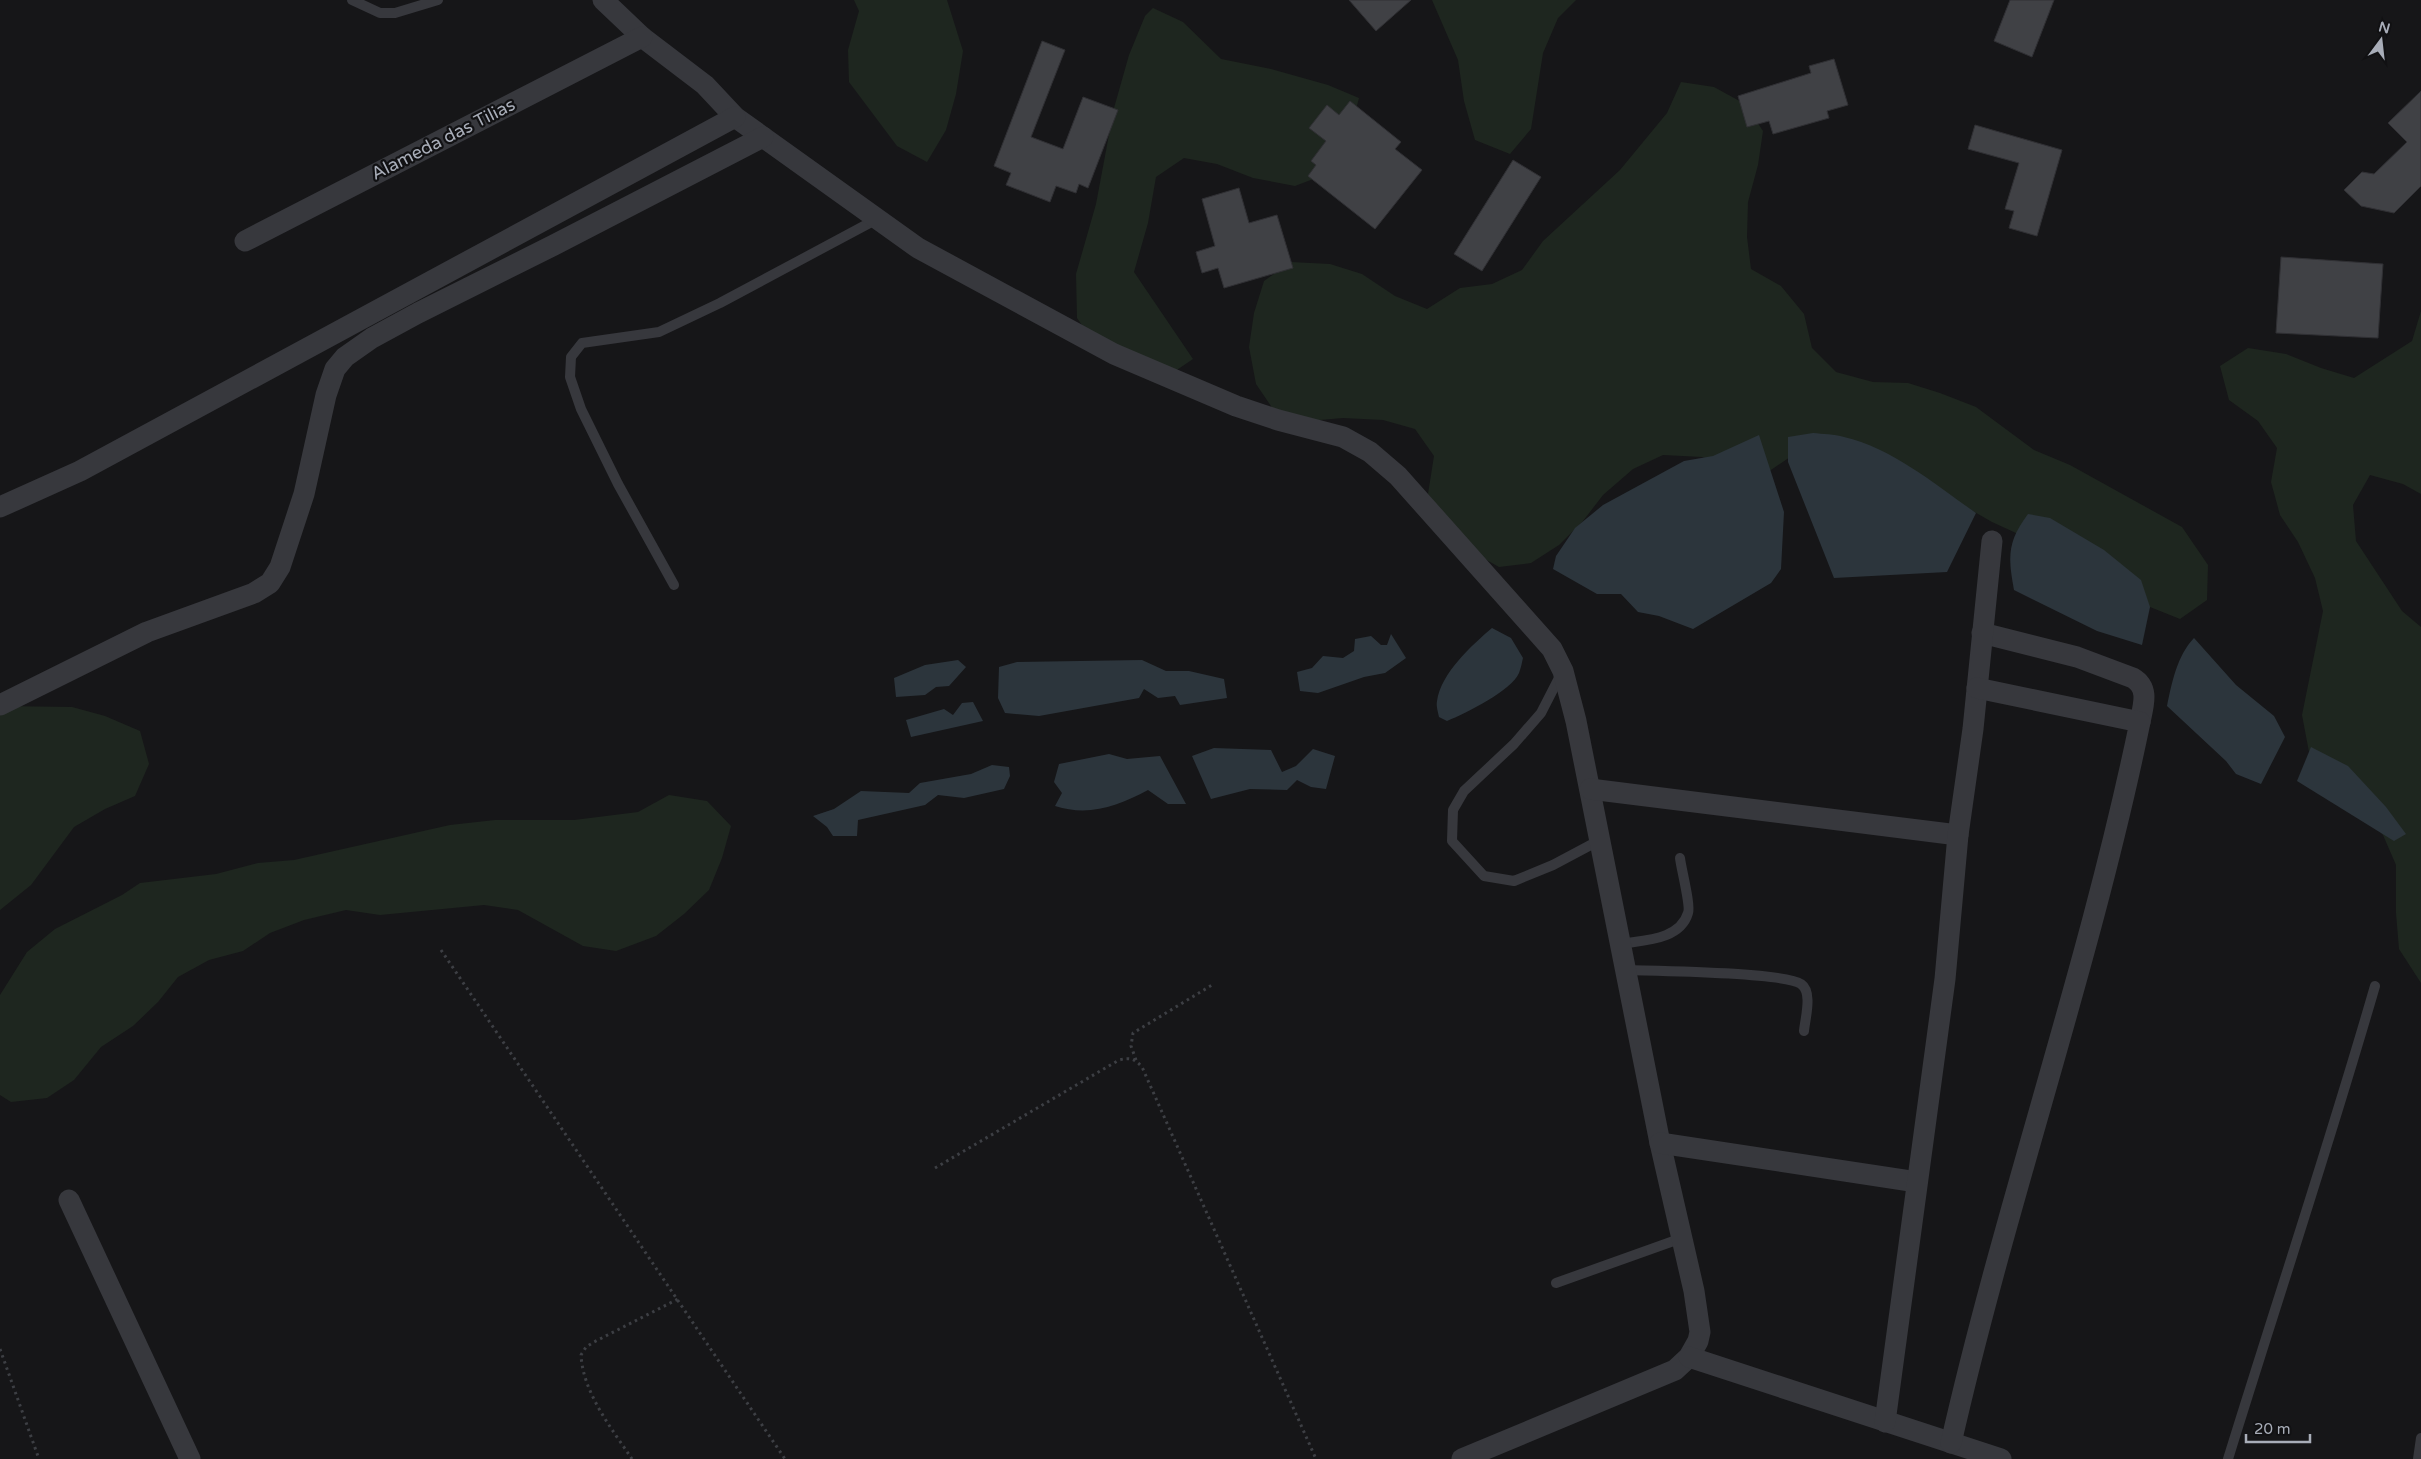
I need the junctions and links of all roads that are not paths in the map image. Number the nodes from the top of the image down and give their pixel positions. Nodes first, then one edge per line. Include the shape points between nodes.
1 (352, 0) edge
2 (438, 0) edge
3 (603, 0) edge
4 (642, 37) junction
5 (735, 117) junction
6 (763, 137) junction
7 (877, 219) junction
8 (245, 240) dead end
9 (0, 507) edge
10 (1992, 541) dead end
11 (674, 585) dead end
12 (1982, 633) junction
13 (1563, 671) junction
14 (1977, 688) junction
15 (0, 705) edge
16 (2140, 722) junction
17 (1590, 789) junction
18 (1958, 835) junction
19 (1600, 840) junction
20 (1680, 858) dead end
21 (1621, 944) junction
22 (1626, 970) junction
23 (2375, 986) dead end
24 (1804, 1031) dead end
25 (1660, 1143) junction
26 (1918, 1182) junction
27 (69, 1200) dead end
28 (1682, 1238) junction
29 (1556, 1282) dead end
30 (1689, 1357) junction
31 (1884, 1422) junction
32 (2421, 1438) edge
33 (1951, 1443) junction
34 (190, 1459) edge
35 (1462, 1459) edge
36 (2000, 1459) edge
37 (2228, 1459) edge
38 (2418, 1459) edge

1 - 2 lane via 380,13 395,13
3 - 4 street
4 - 5 street via 705,85
4 - 8 street, Alameda das Tilias
5 - 6 street
5 - 9 street via 80,471
6 - 7 street
6 - 15 street via 418,313 345,357 336,369 326,395 304,494 280,567 270,583 254,593 147,632
7 - 11 lane via 659,332 582,343 571,357 570,377 581,410
7 - 13 street via 918,248 1114,354 1236,406 1343,437 1370,452 1398,476 1453,536 1552,649
10 - 12 street
12 - 14 street
12 - 16 street via 2076,657 2133,678 2144,690
13 - 17 street
13 - 19 lane via 1541,713 1514,744 1464,791 1453,810 1452,842 1484,876 1514,881 1554,865
14 - 16 street
14 - 18 street
16 - 33 street via 2121,812 2015,1193
17 - 18 street
17 - 19 street
18 - 26 street via 1945,979
19 - 21 street
20 - 21 lane via 1689,912 1681,926 1667,936
21 - 22 street
22 - 24 lane via 1752,976 1801,984 1807,992
22 - 25 street
23 - 37 lane via 2340,1108
25 - 26 street
25 - 28 street
26 - 31 street
27 - 34 street
28 - 29 lane
28 - 30 street via 1700,1332
30 - 31 street
30 - 35 street via 1664,1376
31 - 33 street
32 - 38 lane
33 - 36 street

